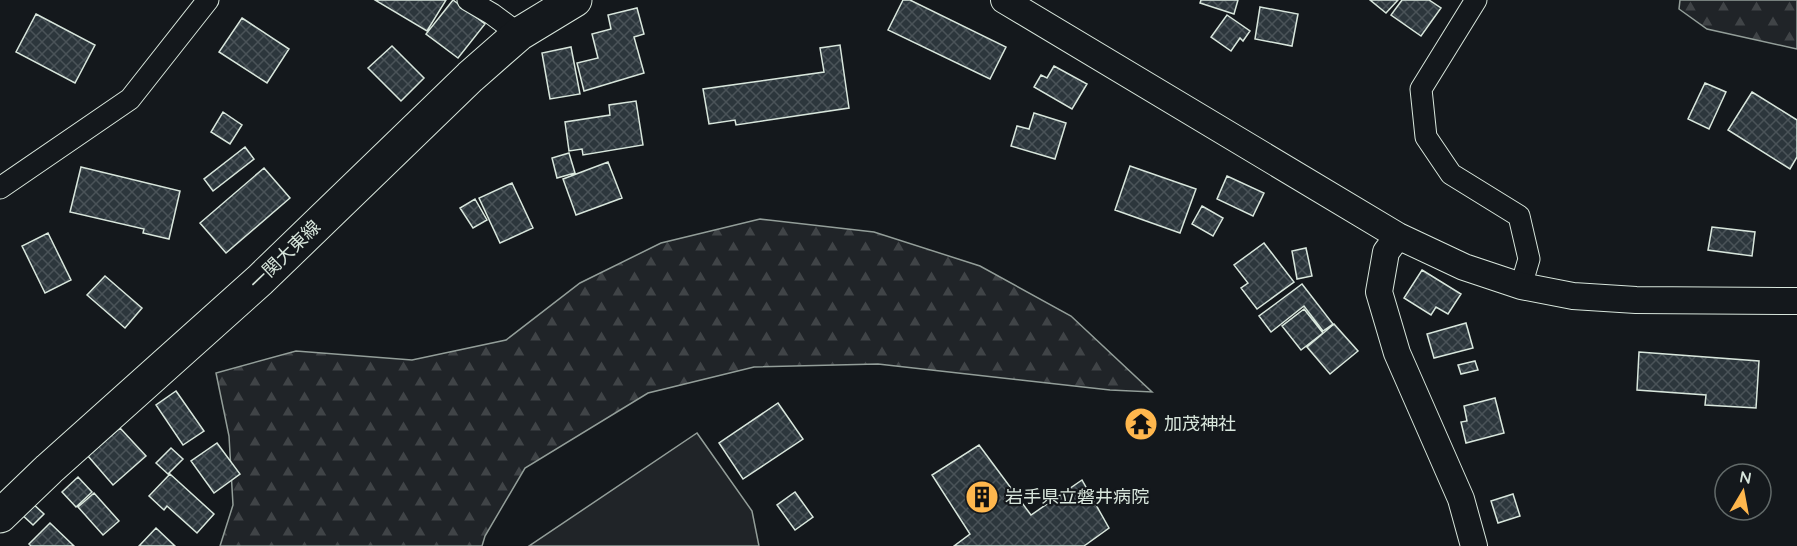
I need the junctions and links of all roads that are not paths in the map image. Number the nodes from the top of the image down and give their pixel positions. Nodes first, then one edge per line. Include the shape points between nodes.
1 (208, 0) edge
2 (468, 0) edge
3 (575, 0) edge
4 (1004, 0) edge
5 (1476, 0) edge
6 (519, 34) junction
7 (0, 188) edge
8 (1398, 236) junction
9 (1521, 286) junction
10 (1797, 301) edge
11 (0, 516) edge
12 (1474, 546) edge

1 - 7 street via 130,99
2 - 6 street
3 - 6 main road, 一関大東線
4 - 8 street
5 - 9 street via 1421,88 1426,136 1451,174 1519,216 1529,259
6 - 11 main road, 一関大東線 via 260,280
8 - 9 street via 1464,267
8 - 12 street via 1386,252 1379,292 1397,353 1461,499
9 - 10 street via 1573,296 1636,300

